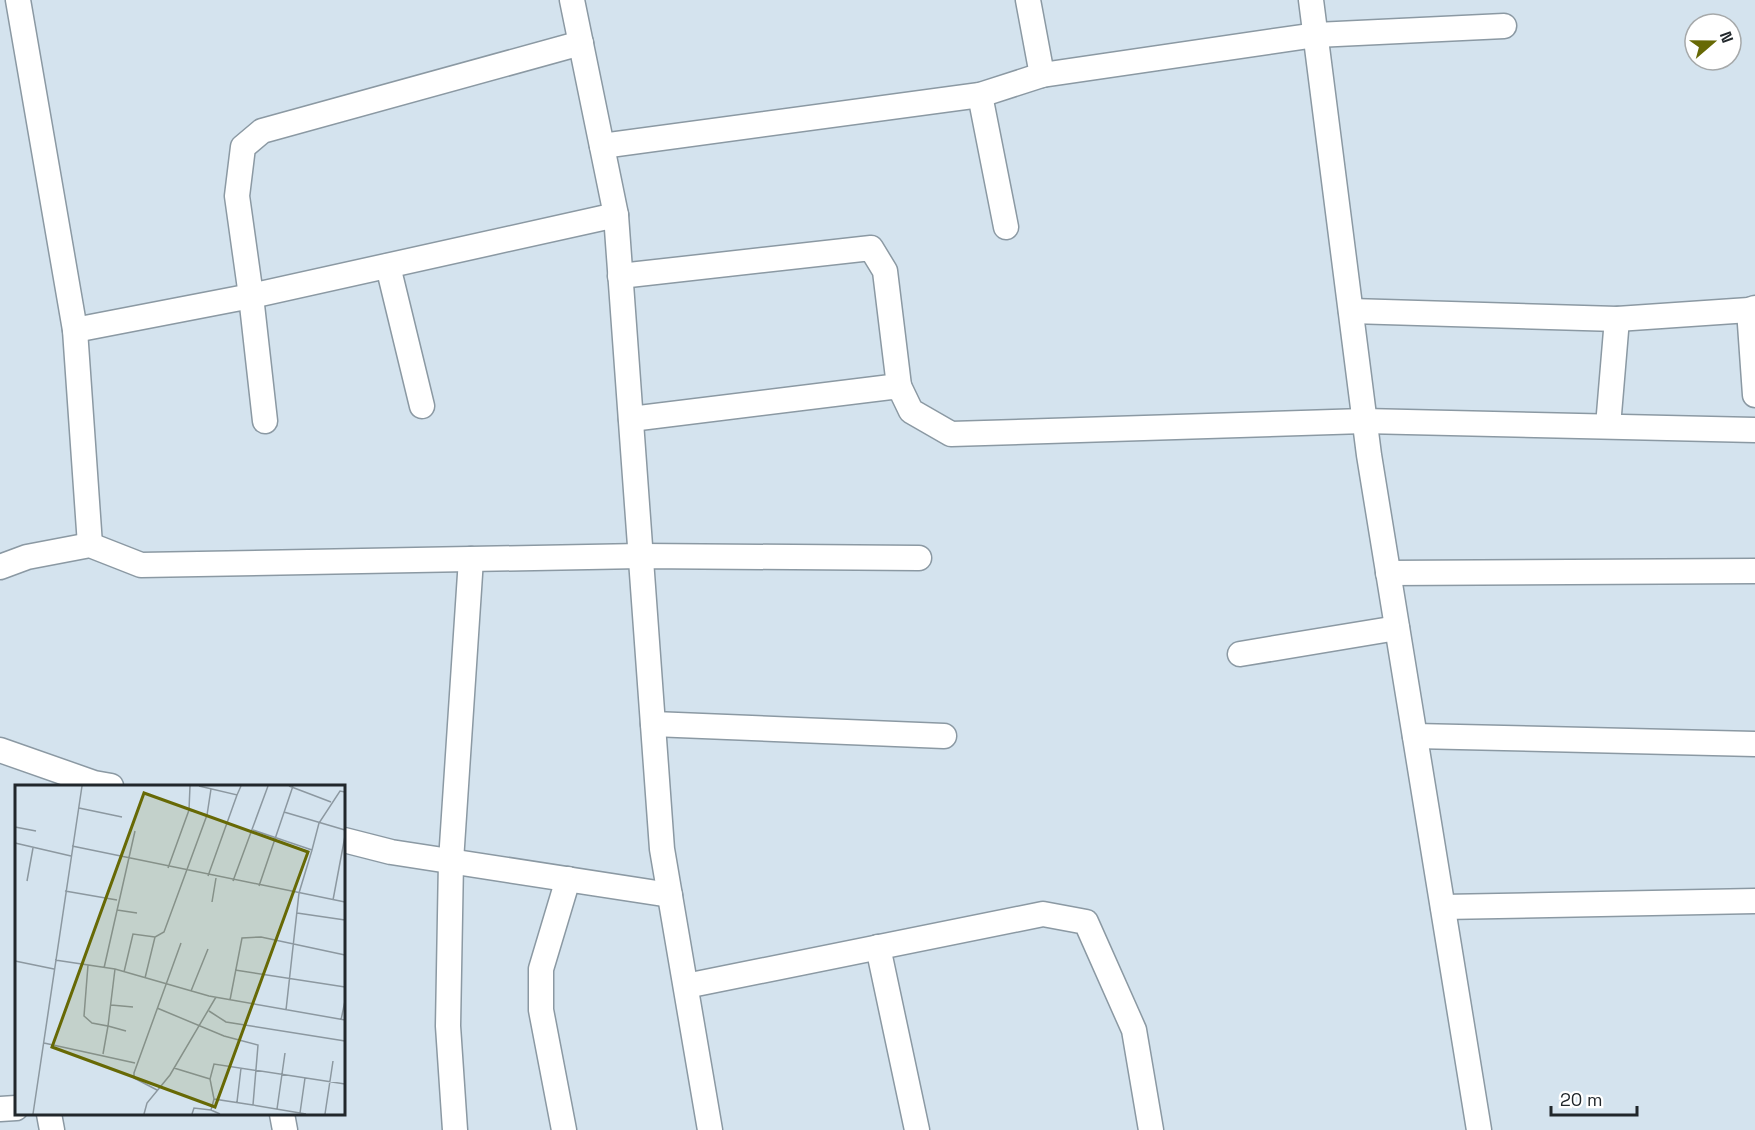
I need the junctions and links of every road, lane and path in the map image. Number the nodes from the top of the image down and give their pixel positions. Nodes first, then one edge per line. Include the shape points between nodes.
1 (18, 0) edge
2 (572, 0) edge
3 (1028, 0) edge
4 (1311, 0) edge
5 (1504, 26) dead end
6 (1316, 35) junction
7 (581, 43) junction
8 (1042, 75) junction
9 (980, 95) junction
10 (602, 146) junction
11 (616, 215) junction
12 (1006, 227) dead end
13 (388, 266) junction
14 (620, 276) junction
15 (251, 296) junction
16 (1752, 309) edge
17 (1351, 311) junction
18 (1617, 319) junction
19 (75, 330) junction
20 (899, 386) junction
21 (1755, 396) edge
22 (422, 406) dead end
23 (631, 419) junction
24 (265, 421) dead end
25 (1364, 421) junction
26 (1608, 426) junction
27 (1755, 430) edge
28 (90, 545) junction
29 (641, 556) junction
30 (919, 558) dead end
31 (471, 559) junction
32 (0, 567) edge
33 (1755, 571) edge
34 (1388, 573) junction
35 (1397, 628) junction
36 (1240, 654) dead end
37 (653, 724) junction
38 (944, 736) dead end
39 (1415, 736) junction
40 (1755, 744) edge
41 (0, 750) edge
42 (105, 785) edge
43 (345, 840) edge
44 (451, 861) junction
45 (568, 879) junction
46 (670, 894) junction
47 (1755, 901) edge
48 (1443, 906) junction
49 (878, 947) junction
50 (686, 986) junction
51 (49, 1115) edge
52 (282, 1115) edge
53 (52, 1130) edge
54 (285, 1130) edge
55 (455, 1130) edge
56 (564, 1130) edge
57 (711, 1130) edge
58 (917, 1130) edge
59 (1151, 1130) edge
60 (1479, 1130) edge

1 - 19 street
2 - 7 street
3 - 8 street
4 - 6 street
5 - 6 street
6 - 8 street
6 - 17 street
7 - 10 street
7 - 15 street via 262,131 243,147 237,196
8 - 9 street
9 - 10 street
9 - 12 street
10 - 11 street
11 - 13 street
11 - 14 street
13 - 15 street
13 - 22 street
14 - 20 street via 872,248 885,272
14 - 23 street
15 - 19 street
15 - 24 street
16 - 18 street
16 - 21 street
17 - 18 street
17 - 25 street
18 - 26 street
19 - 28 street
20 - 23 street
20 - 25 street via 911,411 951,434
23 - 29 street
25 - 26 street
25 - 34 street
26 - 27 street
28 - 31 street via 141,565
28 - 32 street via 27,557
29 - 30 street
29 - 31 street
29 - 37 street
31 - 44 street
33 - 34 street
34 - 35 street
35 - 36 street
35 - 39 street
37 - 38 street
37 - 46 street via 662,849
39 - 40 street
39 - 48 street
41 - 42 street
43 - 44 street
44 - 45 street
44 - 55 street via 448,1026
45 - 46 street
45 - 56 street via 541,969 541,1010
46 - 50 street
47 - 48 street
48 - 60 street
49 - 50 street
49 - 58 street
49 - 59 street via 1043,914 1086,922 1134,1030
50 - 57 street
51 - 53 street
52 - 54 street

